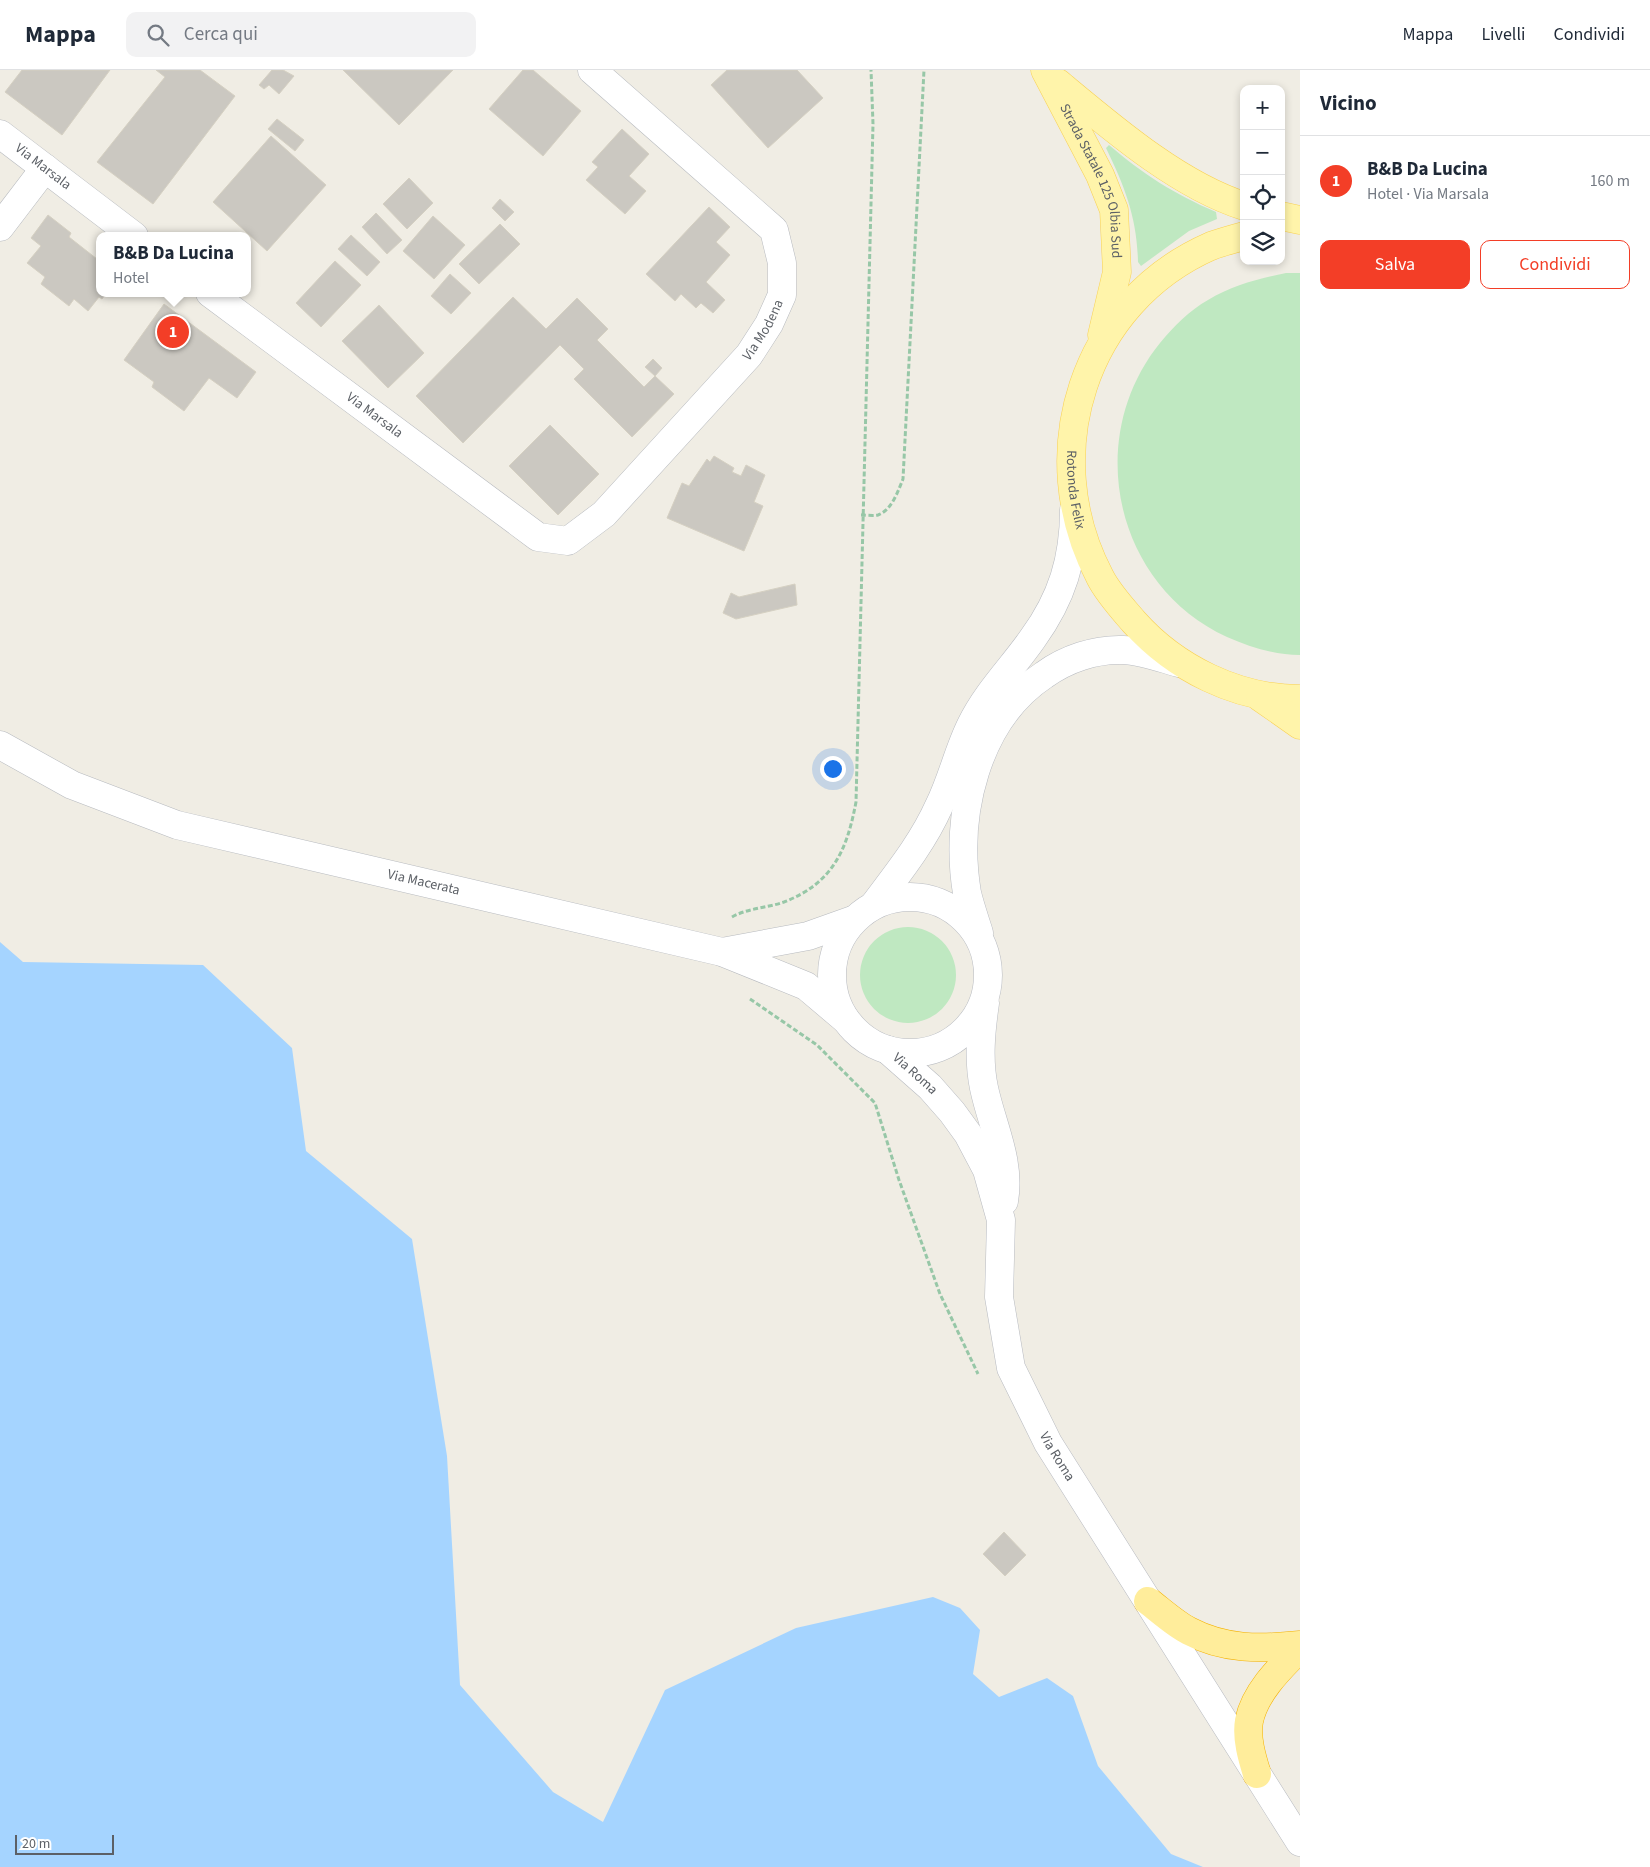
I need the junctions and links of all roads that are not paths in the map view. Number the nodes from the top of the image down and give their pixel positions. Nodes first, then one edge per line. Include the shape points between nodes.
1 (592, 70) edge
2 (1047, 73) edge
3 (0, 134) edge
4 (45, 168) junction
5 (1240, 204) edge
6 (1285, 217) edge
7 (1300, 220) edge
8 (0, 227) edge
9 (1300, 228) edge
10 (1285, 229) edge
11 (129, 232) edge
12 (1240, 237) edge
13 (215, 297) edge
14 (1098, 350) junction
15 (1074, 503) junction
16 (538, 537) joint
17 (1178, 663) junction
18 (1252, 692) junction
19 (1300, 699) edge
20 (1300, 725) edge
21 (0, 745) edge
22 (864, 912) junction
23 (981, 942) junction
24 (722, 952) junction
25 (986, 989) junction
26 (845, 1019) junction
27 (888, 1050) junction
28 (1001, 1220) junction
29 (1148, 1601) junction
30 (1300, 1647) edge
31 (1257, 1774) junction
32 (1300, 1842) edge

1 - 16 main road, Via Modena via 774,230 782,263 782,295 769,324 749,355 604,514 568,541
2 - 5 main road, Strada Statale 125 Olbia Sud via 1162,163 1202,188
2 - 14 main road, Strada Statale 125 Olbia Sud via 1100,175 1114,210 1117,272
3 - 4 main road, Via Marsala
4 - 8 main road
4 - 11 main road, Via Marsala
6 - 7 main road
9 - 10 main road
12 - 14 main road, Rotonda Felix via 1212,246 1177,265 1154,283 1118,318
13 - 16 main road, Via Marsala
14 - 15 main road, Rotonda Felix via 1083,384 1073,425 1069,464
15 - 17 main road, Rotonda Felix via 1100,578 1149,639
15 - 22 main road via 1074,541 1062,586 1051,609 972,724 926,831
17 - 18 main road, Rotonda Felix via 1216,681
17 - 23 main road via 1122,650 1072,659 1028,685 999,720 986,741 976,771 965,835 967,893
18 - 19 main road, Rotonda Felix
18 - 20 main road
21 - 24 main road, Via Macerata via 72,785 177,825
22 - 23 main road via 898,897 923,897 947,906 967,921
22 - 24 main road via 808,936
22 - 26 main road via 838,942 832,968 834,995
23 - 25 main road via 987,966
24 - 26 main road, Via Macerata via 806,986
25 - 27 main road via 977,1014 962,1034 940,1047 915,1053
25 - 28 main road via 980,1063 1006,1167
26 - 27 main road via 864,1038
27 - 28 main road, Via Roma via 930,1087 968,1134 987,1170
28 - 29 main road, Via Roma via 999,1297 1012,1368 1048,1443
29 - 30 highway via 1188,1631 1212,1642 1266,1649
29 - 31 main road, Via Roma
30 - 31 highway via 1276,1671 1253,1708 1249,1722 1249,1746
31 - 32 main road, Via Roma

